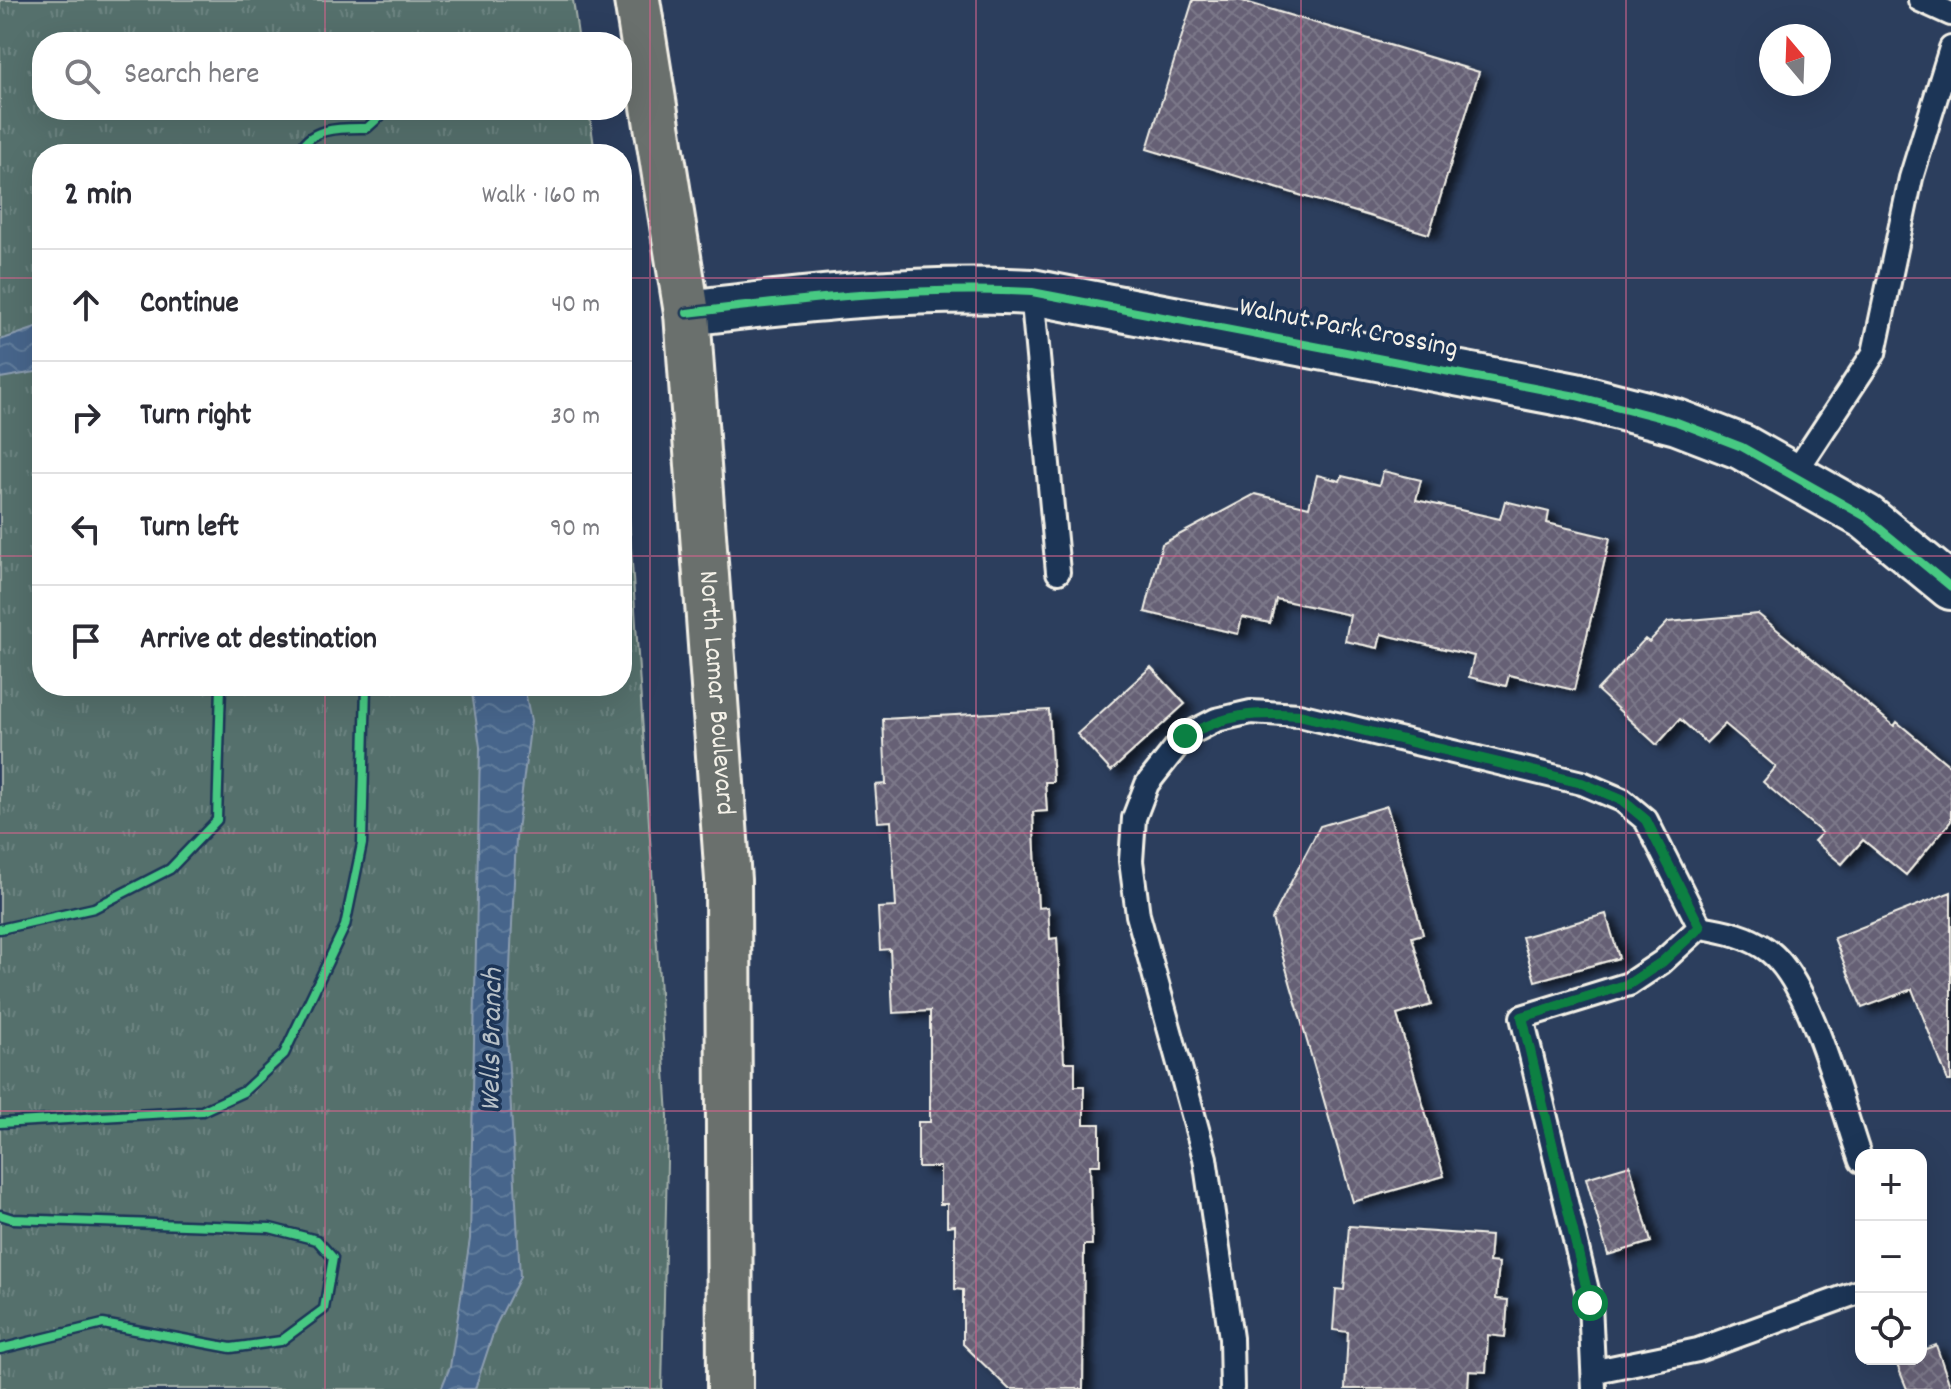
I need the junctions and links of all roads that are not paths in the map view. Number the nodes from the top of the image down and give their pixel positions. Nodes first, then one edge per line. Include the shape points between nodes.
1 (637, 0) edge
2 (1920, 0) edge
3 (1951, 14) edge
4 (1951, 48) edge
5 (1032, 292) junction
6 (687, 313) junction
7 (1793, 476) junction
8 (1058, 572) dead end
9 (1951, 587) edge
10 (1700, 927) junction
11 (1857, 1149) edge
12 (1855, 1293) edge
13 (1595, 1380) edge
14 (730, 1389) edge
15 (1232, 1389) edge

1 - 6 main road, North Lamar Boulevard
2 - 3 lane
4 - 7 lane via 1911,178 1874,353
5 - 6 street, Walnut Park Crossing via 958,288
5 - 7 street, Walnut Park Crossing via 1576,396 1677,422 1742,447
5 - 8 lane
6 - 14 main road, North Lamar Boulevard via 728,880
7 - 9 street, Walnut Park Crossing via 1866,517
10 - 11 lane via 1737,934 1771,952 1801,991
10 - 13 lane via 1629,984 1522,1017 1590,1303
10 - 15 lane via 1646,820 1622,800 1582,783 1299,715 1251,712 1216,720 1185,736 1147,784 1134,818 1131,861 1138,915 1205,1158 1231,1338
12 - 13 lane via 1698,1350

